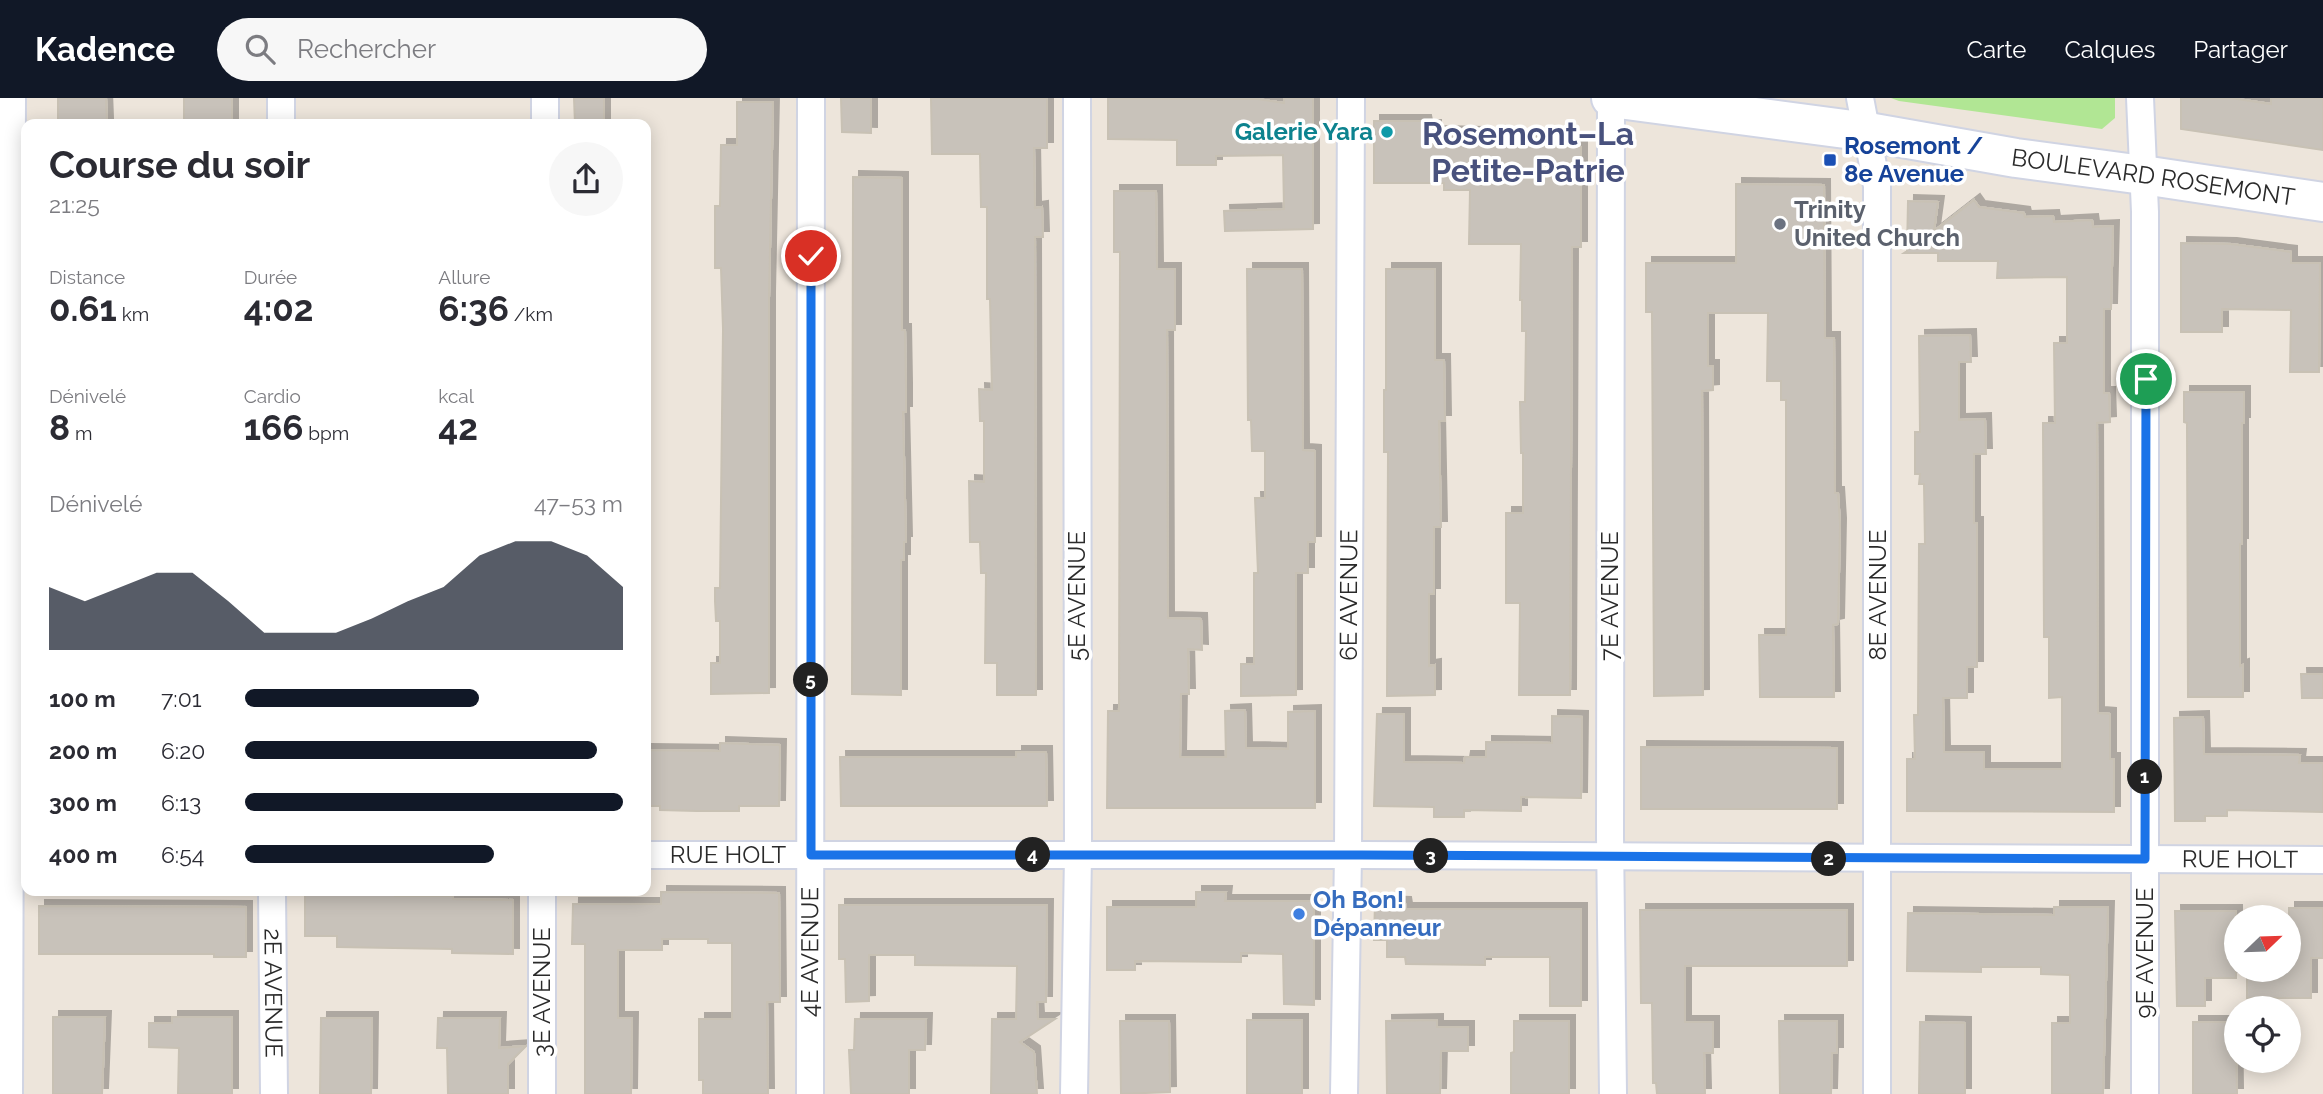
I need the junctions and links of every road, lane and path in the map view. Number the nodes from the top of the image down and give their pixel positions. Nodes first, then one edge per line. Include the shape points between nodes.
1 (12, 98) edge
2 (281, 98) edge
3 (545, 98) edge
4 (811, 98) edge
5 (1077, 98) edge
6 (1351, 98) edge
7 (1611, 98) edge
8 (2140, 98) edge
9 (1864, 115) edge
10 (281, 119) edge
11 (545, 119) edge
12 (2143, 175) junction
13 (2323, 202) edge
14 (12, 853) edge
15 (651, 855) edge
16 (811, 855) junction
17 (1078, 855) junction
18 (1348, 855) junction
19 (1610, 858) junction
20 (1878, 859) junction
21 (2145, 859) junction
22 (2323, 860) edge
23 (272, 896) edge
24 (542, 896) edge
25 (9, 1094) edge
26 (274, 1094) edge
27 (542, 1094) edge
28 (810, 1094) edge
29 (1074, 1094) edge
30 (1345, 1094) edge
31 (1613, 1094) edge
32 (1877, 1094) edge
33 (2145, 1094) edge

1 - 14 street
2 - 10 street
3 - 11 street
4 - 16 street, 4E AVENUE
5 - 17 street, 5E AVENUE
6 - 18 street, 6E AVENUE
7 - 9 main road, BOULEVARD ROSEMONT
7 - 19 street, 7E AVENUE
8 - 12 street, 9E AVENUE
9 - 12 main road, BOULEVARD ROSEMONT via 2016,159
9 - 20 street, 8E AVENUE via 1877,200
12 - 13 main road, BOULEVARD ROSEMONT
12 - 21 street, 9E AVENUE
14 - 25 street
15 - 16 street, RUE HOLT
16 - 17 street, RUE HOLT
16 - 28 street, 4E AVENUE
17 - 18 street, RUE HOLT
17 - 29 street, 5E AVENUE
18 - 19 street, RUE HOLT
18 - 30 street, 6E AVENUE
19 - 20 street, RUE HOLT
19 - 31 street, 7E AVENUE
20 - 21 street, RUE HOLT
20 - 32 street, 8E AVENUE
21 - 22 street, RUE HOLT
21 - 33 street, 9E AVENUE
23 - 26 street, 2E AVENUE
24 - 27 street, 3E AVENUE

